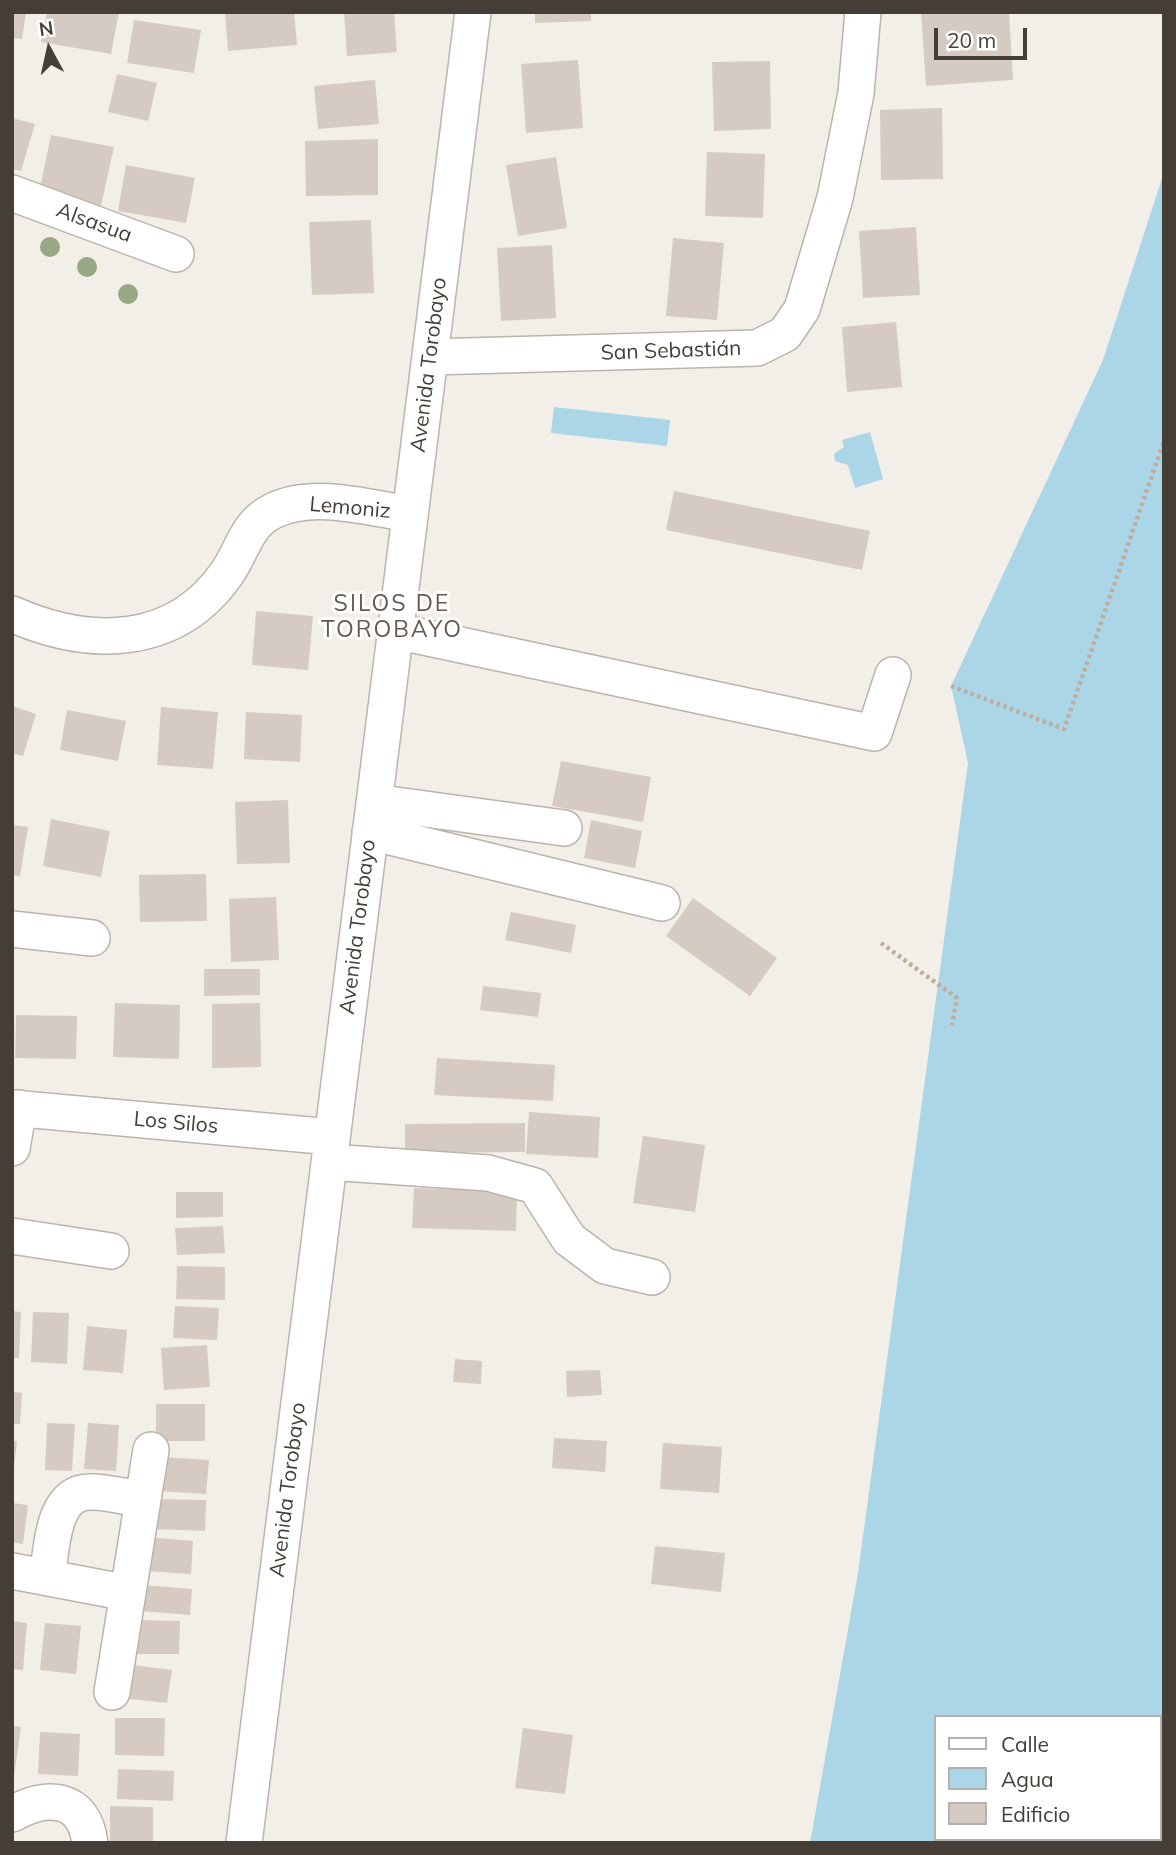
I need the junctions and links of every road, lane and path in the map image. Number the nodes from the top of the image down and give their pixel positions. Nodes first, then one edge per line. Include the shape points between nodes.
1 (473, 12) edge
2 (863, 12) edge
3 (12, 193) edge
4 (176, 254) dead end
5 (430, 358) junction
6 (1164, 441) edge
7 (410, 514) junction
8 (12, 614) edge
9 (395, 631) junction
10 (893, 675) dead end
11 (951, 686) dead end
12 (372, 817) junction
13 (564, 828) dead end
14 (662, 903) dead end
15 (12, 929) edge
16 (92, 937) dead end
17 (881, 943) dead end
18 (952, 1025) dead end
19 (16, 1108) edge
20 (12, 1148) edge
21 (331, 1150) junction
22 (12, 1236) edge
23 (111, 1251) dead end
24 (652, 1277) dead end
25 (151, 1450) dead end
26 (143, 1500) junction
27 (12, 1571) edge
28 (47, 1577) junction
29 (128, 1593) junction
30 (112, 1692) dead end
31 (12, 1814) edge
32 (90, 1843) edge
33 (244, 1843) edge

1 - 5 street, Avenida Torobayo
2 - 5 street, San Sebastián via 856,93 835,198 802,309 785,334 757,348
3 - 4 street, Alsasua
5 - 7 street, Avenida Torobayo
6 - 11 path via 1063,729
7 - 8 street, Lemoniz via 303,503 272,511 248,532 234,563 204,599 185,614 141,633 72,634
7 - 9 street, Avenida Torobayo
9 - 10 street via 874,733
9 - 12 street, Avenida Torobayo
12 - 13 street
12 - 14 street
12 - 21 street, Avenida Torobayo
15 - 16 street
17 - 18 path via 957,999
19 - 20 street, Los Silos
19 - 21 street, Los Silos
21 - 24 street, Los Silos via 488,1173 535,1186 569,1239 605,1266
21 - 33 street, Avenida Torobayo
22 - 23 street
25 - 26 street
26 - 28 street via 88,1492 67,1502 58,1517
26 - 29 street
27 - 28 street
28 - 29 street
29 - 30 street
31 - 32 street via 31,1803 55,1801 75,1809 88,1828

